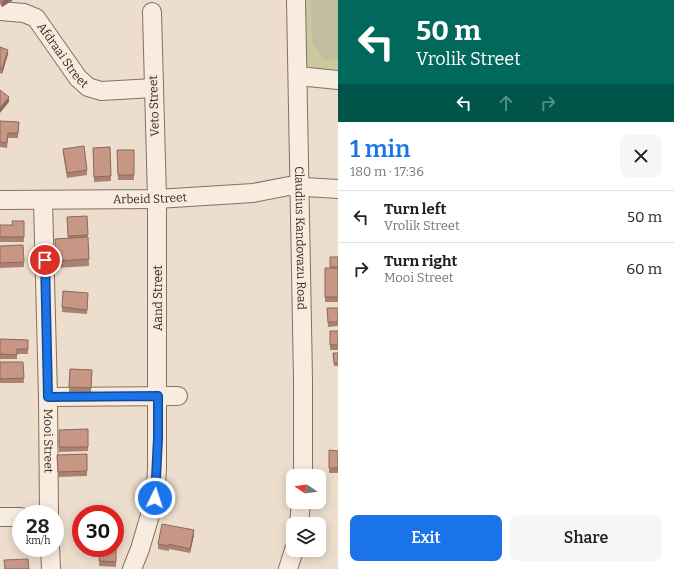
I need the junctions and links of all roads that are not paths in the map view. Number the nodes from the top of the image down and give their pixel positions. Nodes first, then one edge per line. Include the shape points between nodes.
1 (296, 0) edge
2 (0, 12) edge
3 (152, 12) dead end
4 (298, 76) junction
5 (338, 80) edge
6 (154, 88) junction
7 (299, 186) junction
8 (338, 189) edge
9 (157, 199) junction
10 (0, 200) edge
11 (43, 200) junction
12 (158, 396) junction
13 (178, 396) dead end
14 (48, 397) junction
15 (303, 469) edge
16 (49, 505) edge
17 (0, 517) edge
18 (12, 517) edge
19 (50, 557) edge
20 (292, 557) edge
21 (51, 569) edge
22 (132, 569) edge
23 (288, 569) edge

1 - 4 street, Claudius Kandovazu Road
2 - 6 street, Afdraai Street via 24,13 36,18 78,78 88,86 101,91
3 - 6 street, Veto Street
4 - 5 street
4 - 7 street, Claudius Kandovazu Road
6 - 9 street, Veto Street
7 - 8 street, Arbeid Street
7 - 9 street, Arbeid Street via 278,187 253,193
7 - 15 street, Claudius Kandovazu Road
9 - 11 street, Arbeid Street
9 - 12 street, Aand Street
10 - 11 street, Arbeid Street
11 - 14 street, Mooi Street
12 - 13 street
12 - 14 street
12 - 22 street, Aand Street via 155,498 143,542
14 - 16 street, Mooi Street
17 - 18 street
19 - 21 street
20 - 23 street

